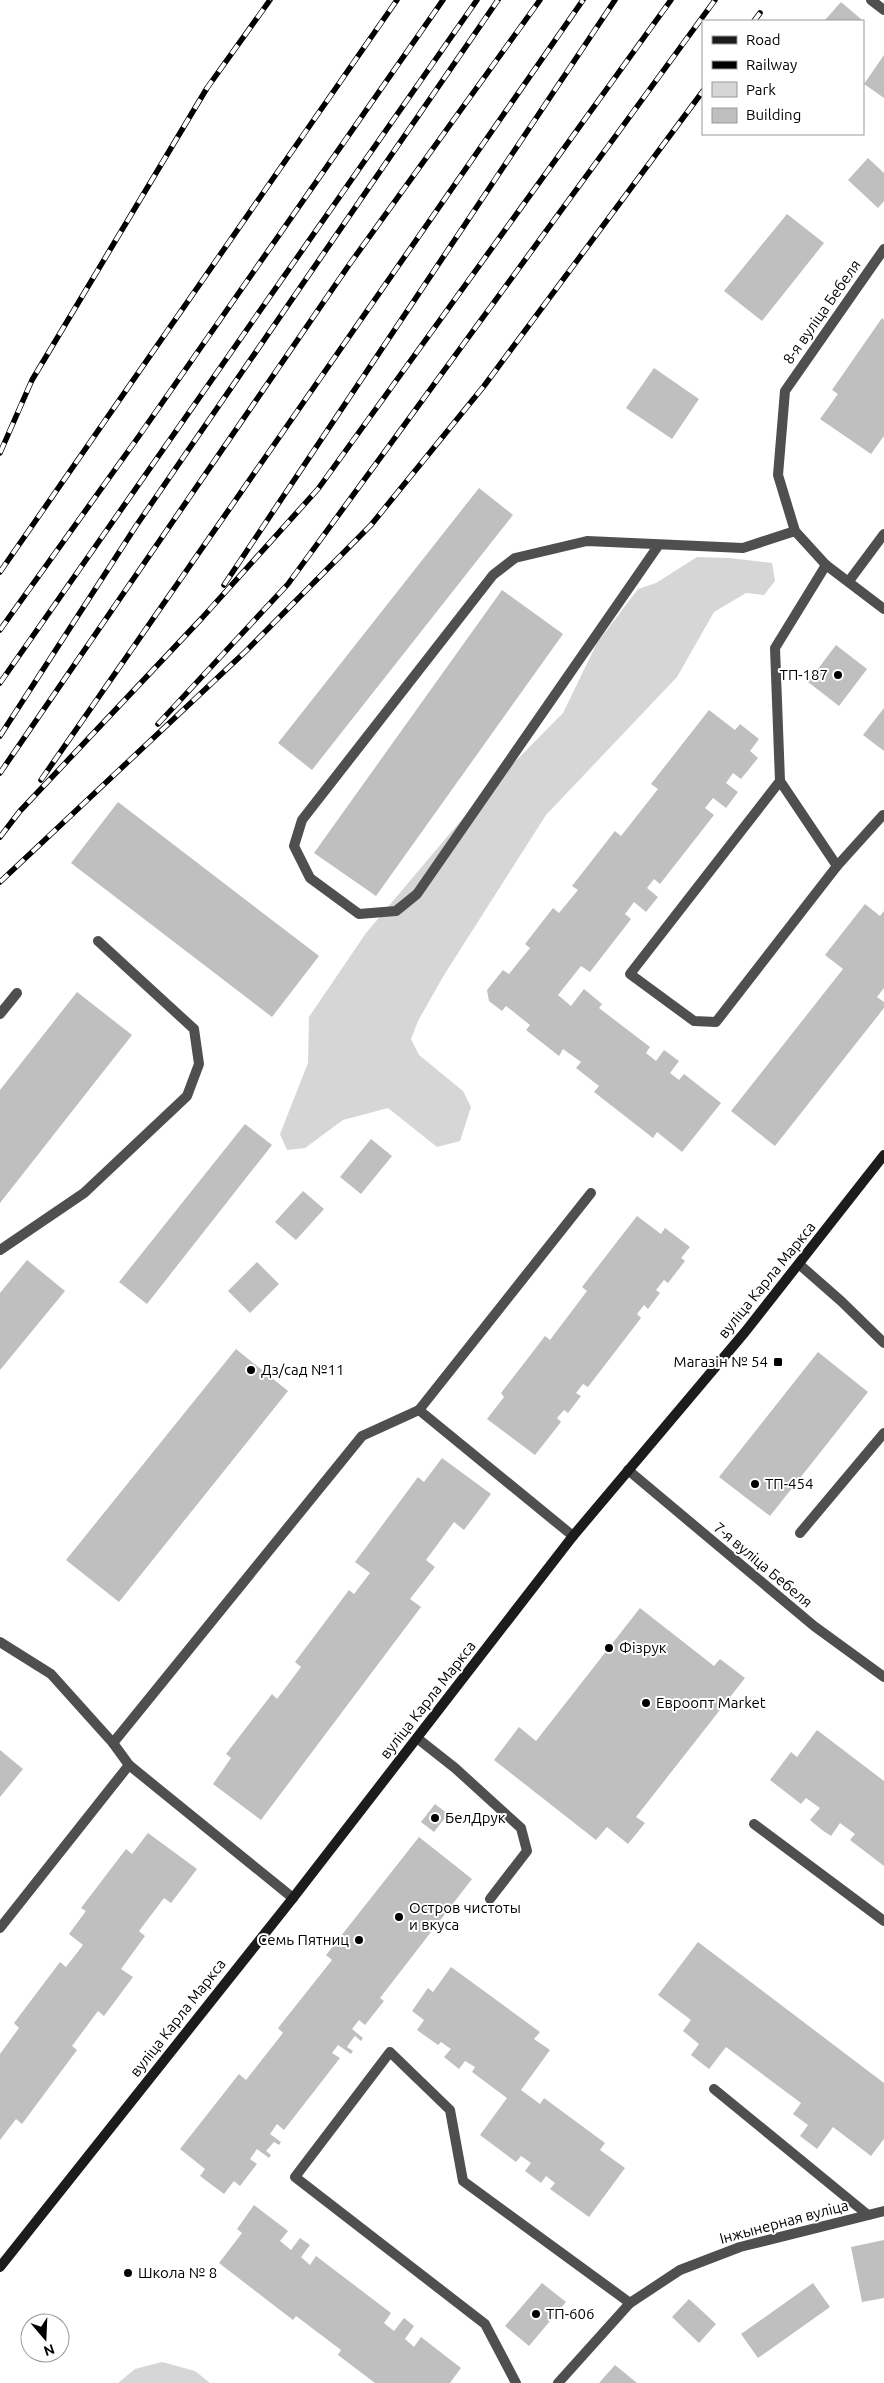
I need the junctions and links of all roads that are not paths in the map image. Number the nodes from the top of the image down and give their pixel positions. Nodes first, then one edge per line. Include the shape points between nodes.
1 (871, 0) edge
2 (884, 10) edge
3 (884, 249) edge
4 (796, 531) junction
5 (884, 534) edge
6 (658, 546) junction
7 (826, 565) junction
8 (849, 581) junction
9 (884, 609) edge
10 (780, 781) junction
11 (883, 815) edge
12 (837, 866) junction
13 (98, 941) dead end
14 (17, 993) dead end
15 (0, 1014) edge
16 (884, 1155) edge
17 (591, 1193) dead end
18 (0, 1250) edge
19 (800, 1265) junction
20 (884, 1343) edge
21 (419, 1410) junction
22 (884, 1433) edge
23 (628, 1470) junction
24 (800, 1533) dead end
25 (573, 1536) junction
26 (0, 1642) edge
27 (884, 1677) edge
28 (417, 1738) junction
29 (113, 1743) junction
30 (129, 1765) junction
31 (754, 1824) dead end
32 (293, 1898) junction
33 (490, 1899) dead end
34 (884, 1921) edge
35 (0, 1928) edge
36 (714, 2089) dead end
37 (884, 2210) edge
38 (868, 2215) junction
39 (0, 2267) edge
40 (630, 2304) junction
41 (516, 2383) edge
42 (558, 2383) edge

1 - 2 street
3 - 4 street, 8-я вуліца Бебеля via 785,392 778,475
4 - 6 street via 743,548
4 - 7 street
5 - 8 street
6 - 6 street via 417,894 396,911 360,914 310,878 294,846 302,820 492,575 515,558 587,542
7 - 8 street
7 - 10 street via 775,648
8 - 9 street
10 - 12 street
10 - 12 street via 630,974 694,1022 716,1022
11 - 12 street
13 - 18 street via 194,1029 199,1064 187,1096 84,1193
14 - 15 street
16 - 19 main road, вуліца Карла Маркса
17 - 21 street
19 - 20 street
19 - 23 main road, вуліца Карла Маркса
21 - 25 street
21 - 29 street via 362,1436
22 - 24 street
23 - 25 main road, вуліца Карла Маркса
23 - 27 street, 7-я вуліца Бебеля via 814,1626
25 - 28 main road, вуліца Карла Маркса
26 - 29 street via 51,1674
28 - 32 main road, вуліца Карла Маркса
28 - 33 street via 521,1828 526,1851
29 - 30 street
30 - 32 street
30 - 35 street
31 - 34 street
32 - 39 main road, вуліца Карла Маркса
36 - 38 street
37 - 38 street, Інжынерная вуліца
38 - 40 street, Інжынерная вуліца via 740,2247 680,2270
40 - 41 street via 463,2181 450,2110 390,2052 295,2177 485,2324
40 - 42 street, Інжынерная вуліца

